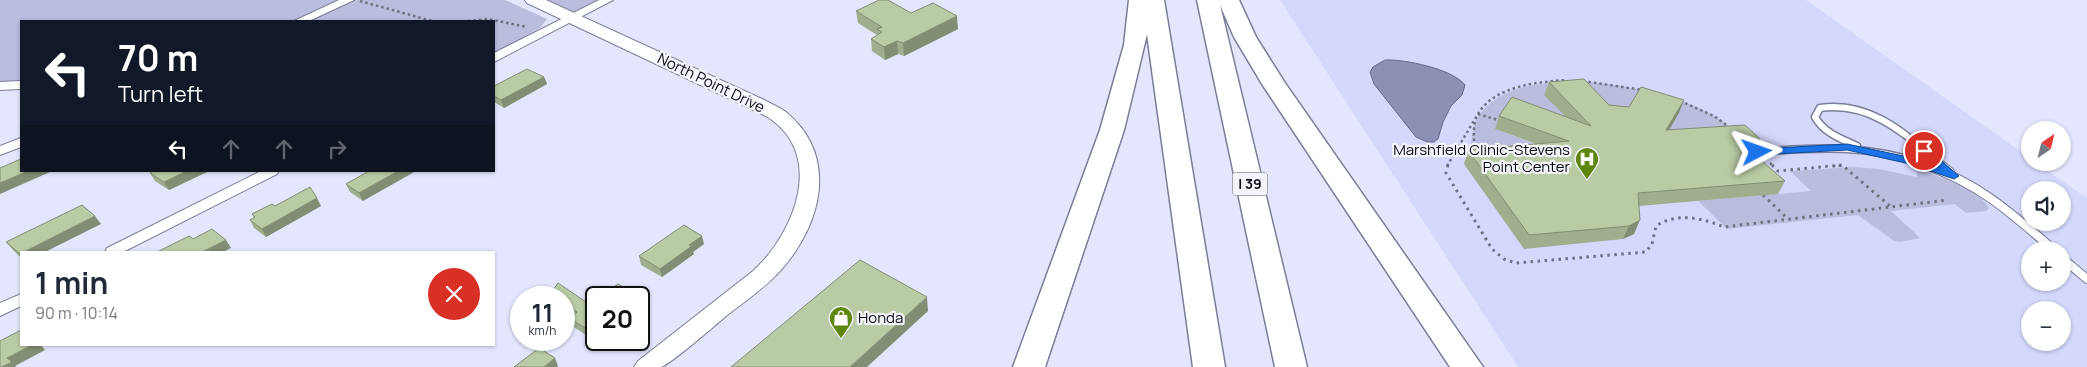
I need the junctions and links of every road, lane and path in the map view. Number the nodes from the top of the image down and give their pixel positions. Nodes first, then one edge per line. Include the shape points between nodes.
1 (348, 0) edge
2 (533, 0) edge
3 (607, 0) edge
4 (1140, 0) edge
5 (1153, 0) edge
6 (1208, 0) edge
7 (1228, 0) edge
8 (362, 1) edge
9 (572, 18) junction
10 (302, 20) edge
11 (429, 20) edge
12 (478, 20) edge
13 (493, 20) edge
14 (495, 20) edge
15 (528, 27) dead end
16 (495, 57) edge
17 (1551, 81) junction
18 (1573, 81) edge
19 (1581, 81) edge
20 (20, 85) edge
21 (0, 86) edge
22 (1557, 87) edge
23 (1647, 91) edge
24 (1674, 99) edge
25 (1478, 114) junction
26 (1500, 121) edge
27 (20, 142) edge
28 (0, 151) edge
29 (1757, 152) junction
30 (1875, 152) junction
31 (1477, 157) edge
32 (270, 172) edge
33 (1954, 176) junction
34 (1763, 195) edge
35 (1948, 200) dead end
36 (1890, 206) junction
37 (1788, 219) junction
38 (2043, 241) edge
39 (114, 251) edge
40 (2071, 266) edge
41 (2087, 279) edge
42 (20, 300) edge
43 (0, 310) edge
44 (646, 367) edge
45 (1030, 367) edge
46 (1209, 367) edge
47 (1291, 367) edge
48 (1467, 367) edge

1 - 10 street
2 - 9 street, North Point Drive
3 - 9 street
4 - 45 highway via 1135,45 1112,130
5 - 46 highway
6 - 47 highway, I 39
7 - 48 highway via 1274,84
8 - 11 path
9 - 16 street
9 - 44 street, North Point Drive via 756,102 779,116 798,137 809,159 811,186 803,215 794,237 778,260
12 - 13 path
14 - 15 path
17 - 18 path
17 - 22 path
17 - 25 path via 1501,94
19 - 23 path
20 - 21 street
24 - 29 path via 1720,120
25 - 26 path
25 - 31 path via 1474,140
25 - 37 path via 1448,162 1446,173 1492,249 1510,261 1646,252 1652,244 1656,226 1664,221 1698,218 1724,227
27 - 28 street
29 - 30 lane via 1832,147
29 - 36 path via 1778,170 1842,165
30 - 33 lane
30 - 33 lane via 1834,135 1818,122 1817,112 1826,106 1846,107 1884,121
32 - 39 street
33 - 38 lane via 1989,195
34 - 37 path
35 - 36 path
36 - 37 path
40 - 41 lane
42 - 43 street

